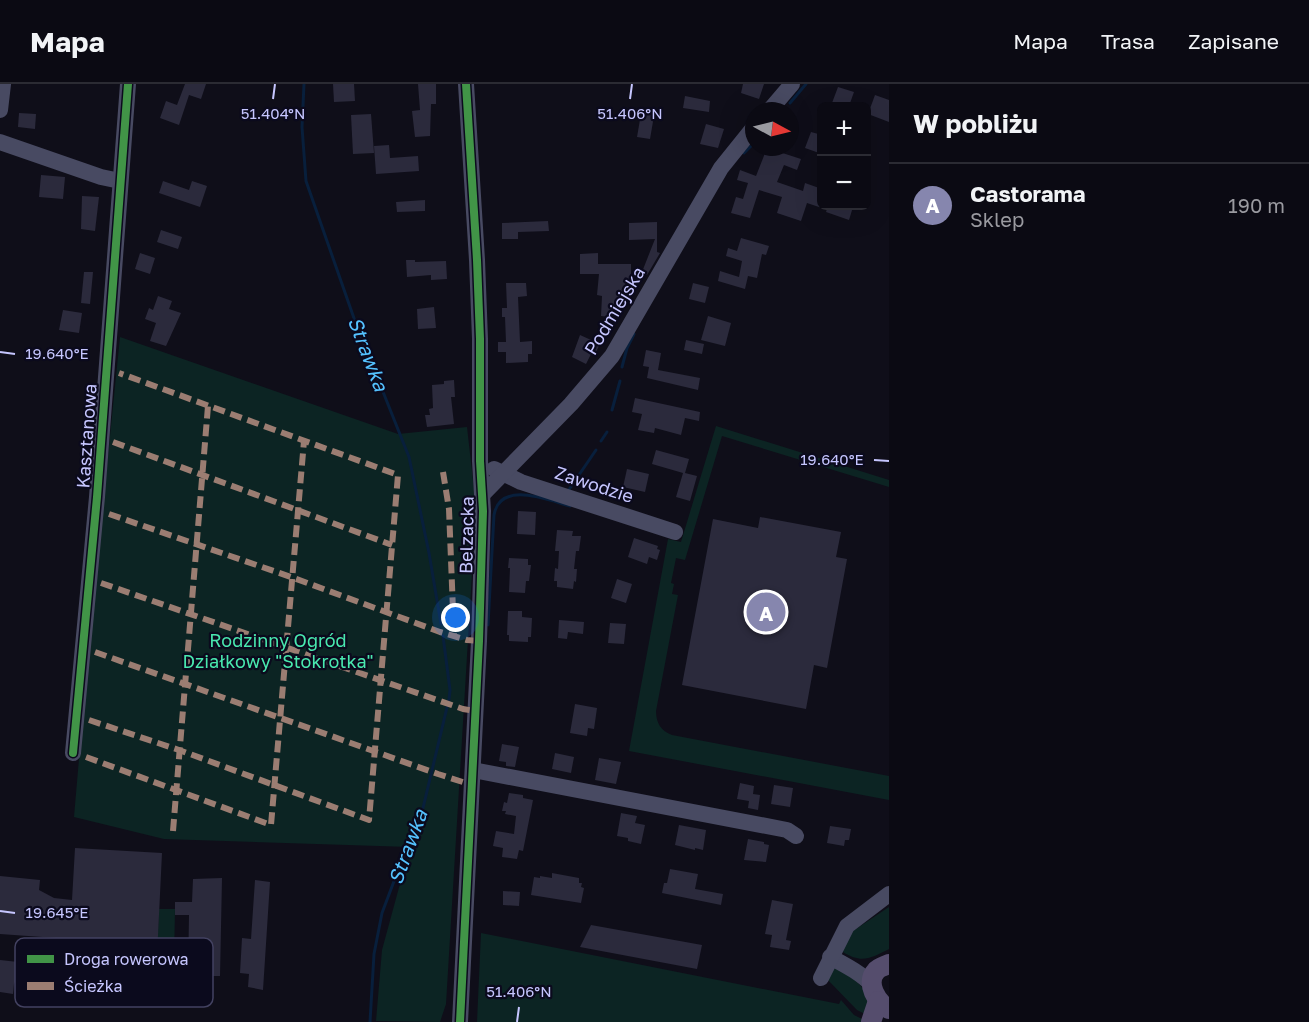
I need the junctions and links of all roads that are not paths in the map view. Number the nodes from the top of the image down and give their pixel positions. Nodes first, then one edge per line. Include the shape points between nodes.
1 (3, 84) edge
2 (128, 84) edge
3 (466, 84) edge
4 (792, 84) edge
5 (777, 102) edge
6 (0, 110) edge
7 (745, 138) edge
8 (0, 142) edge
9 (120, 181) junction
10 (480, 462) junction
11 (503, 473) junction
12 (483, 494) junction
13 (675, 532) dead end
14 (73, 753) dead end
15 (473, 770) junction
16 (796, 836) dead end
17 (889, 894) edge
18 (830, 957) junction
19 (885, 966) edge
20 (821, 978) dead end
21 (880, 999) edge
22 (460, 1022) edge
23 (871, 1022) edge

1 - 6 street
2 - 9 street, Kasztanowa
3 - 10 street, Belzacka via 478,283
4 - 5 street
7 - 11 street, Podmiejska via 709,188 612,356
8 - 9 street
9 - 14 street, Kasztanowa via 98,497
10 - 11 street, Zawodzie
10 - 12 street, Belzacka
11 - 12 street, Podmiejska
11 - 13 street, Zawodzie
12 - 15 street, Belzacka
15 - 16 street via 786,830
15 - 22 street, Belzacka
17 - 18 street via 847,926
18 - 19 street
18 - 20 street
18 - 21 street via 867,980
19 - 21 main road via 873,976
21 - 23 main road

